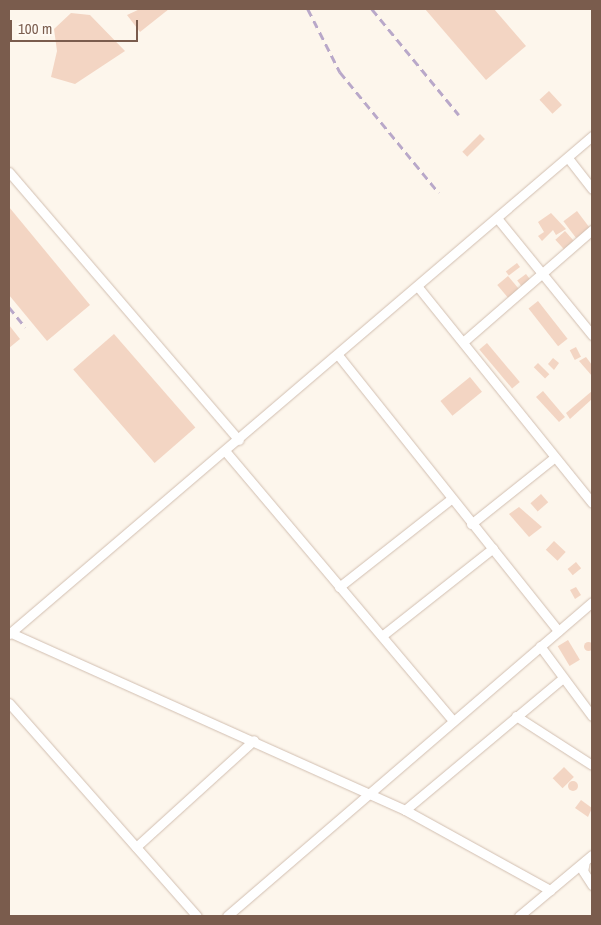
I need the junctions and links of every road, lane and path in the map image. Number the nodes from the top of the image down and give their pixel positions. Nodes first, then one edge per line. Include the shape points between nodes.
1 (592, 136) edge
2 (568, 158) junction
3 (9, 172) edge
4 (592, 190) edge
5 (497, 218) junction
6 (592, 230) edge
7 (542, 274) junction
8 (418, 287) junction
9 (592, 335) edge
10 (462, 342) junction
11 (338, 355) junction
12 (239, 440) junction
13 (226, 452) junction
14 (555, 457) junction
15 (451, 499) junction
16 (592, 503) edge
17 (471, 524) junction
18 (493, 548) junction
19 (339, 587) junction
20 (591, 607) edge
21 (558, 631) junction
22 (9, 633) edge
23 (383, 635) junction
24 (540, 646) junction
25 (562, 678) junction
26 (9, 703) edge
27 (516, 716) junction
28 (592, 716) edge
29 (452, 719) junction
30 (254, 740) junction
31 (590, 762) edge
32 (368, 795) junction
33 (406, 810) junction
34 (136, 847) junction
35 (589, 858) edge
36 (592, 885) edge
37 (550, 890) junction
38 (230, 915) edge
39 (197, 916) edge
40 (519, 916) edge

1 - 2 street
2 - 4 street
2 - 5 street
3 - 12 street
5 - 7 street
5 - 8 street
6 - 7 street
7 - 9 street
7 - 10 street
8 - 10 street
8 - 11 street
10 - 14 street
11 - 12 street
11 - 15 street
12 - 13 street
13 - 19 street
13 - 22 street
14 - 16 street
14 - 17 street
15 - 17 street
15 - 19 street
17 - 18 street
18 - 21 street
18 - 23 street
19 - 23 street
20 - 21 street
21 - 24 street
22 - 30 street
23 - 29 street
24 - 25 street
24 - 29 street
25 - 27 street
25 - 28 street
26 - 34 street
27 - 31 street
27 - 33 street
29 - 32 street
30 - 32 street
30 - 34 street
32 - 33 street
32 - 38 street
33 - 37 street
34 - 39 street
35 - 36 street via 583,871
35 - 37 street
37 - 40 street

